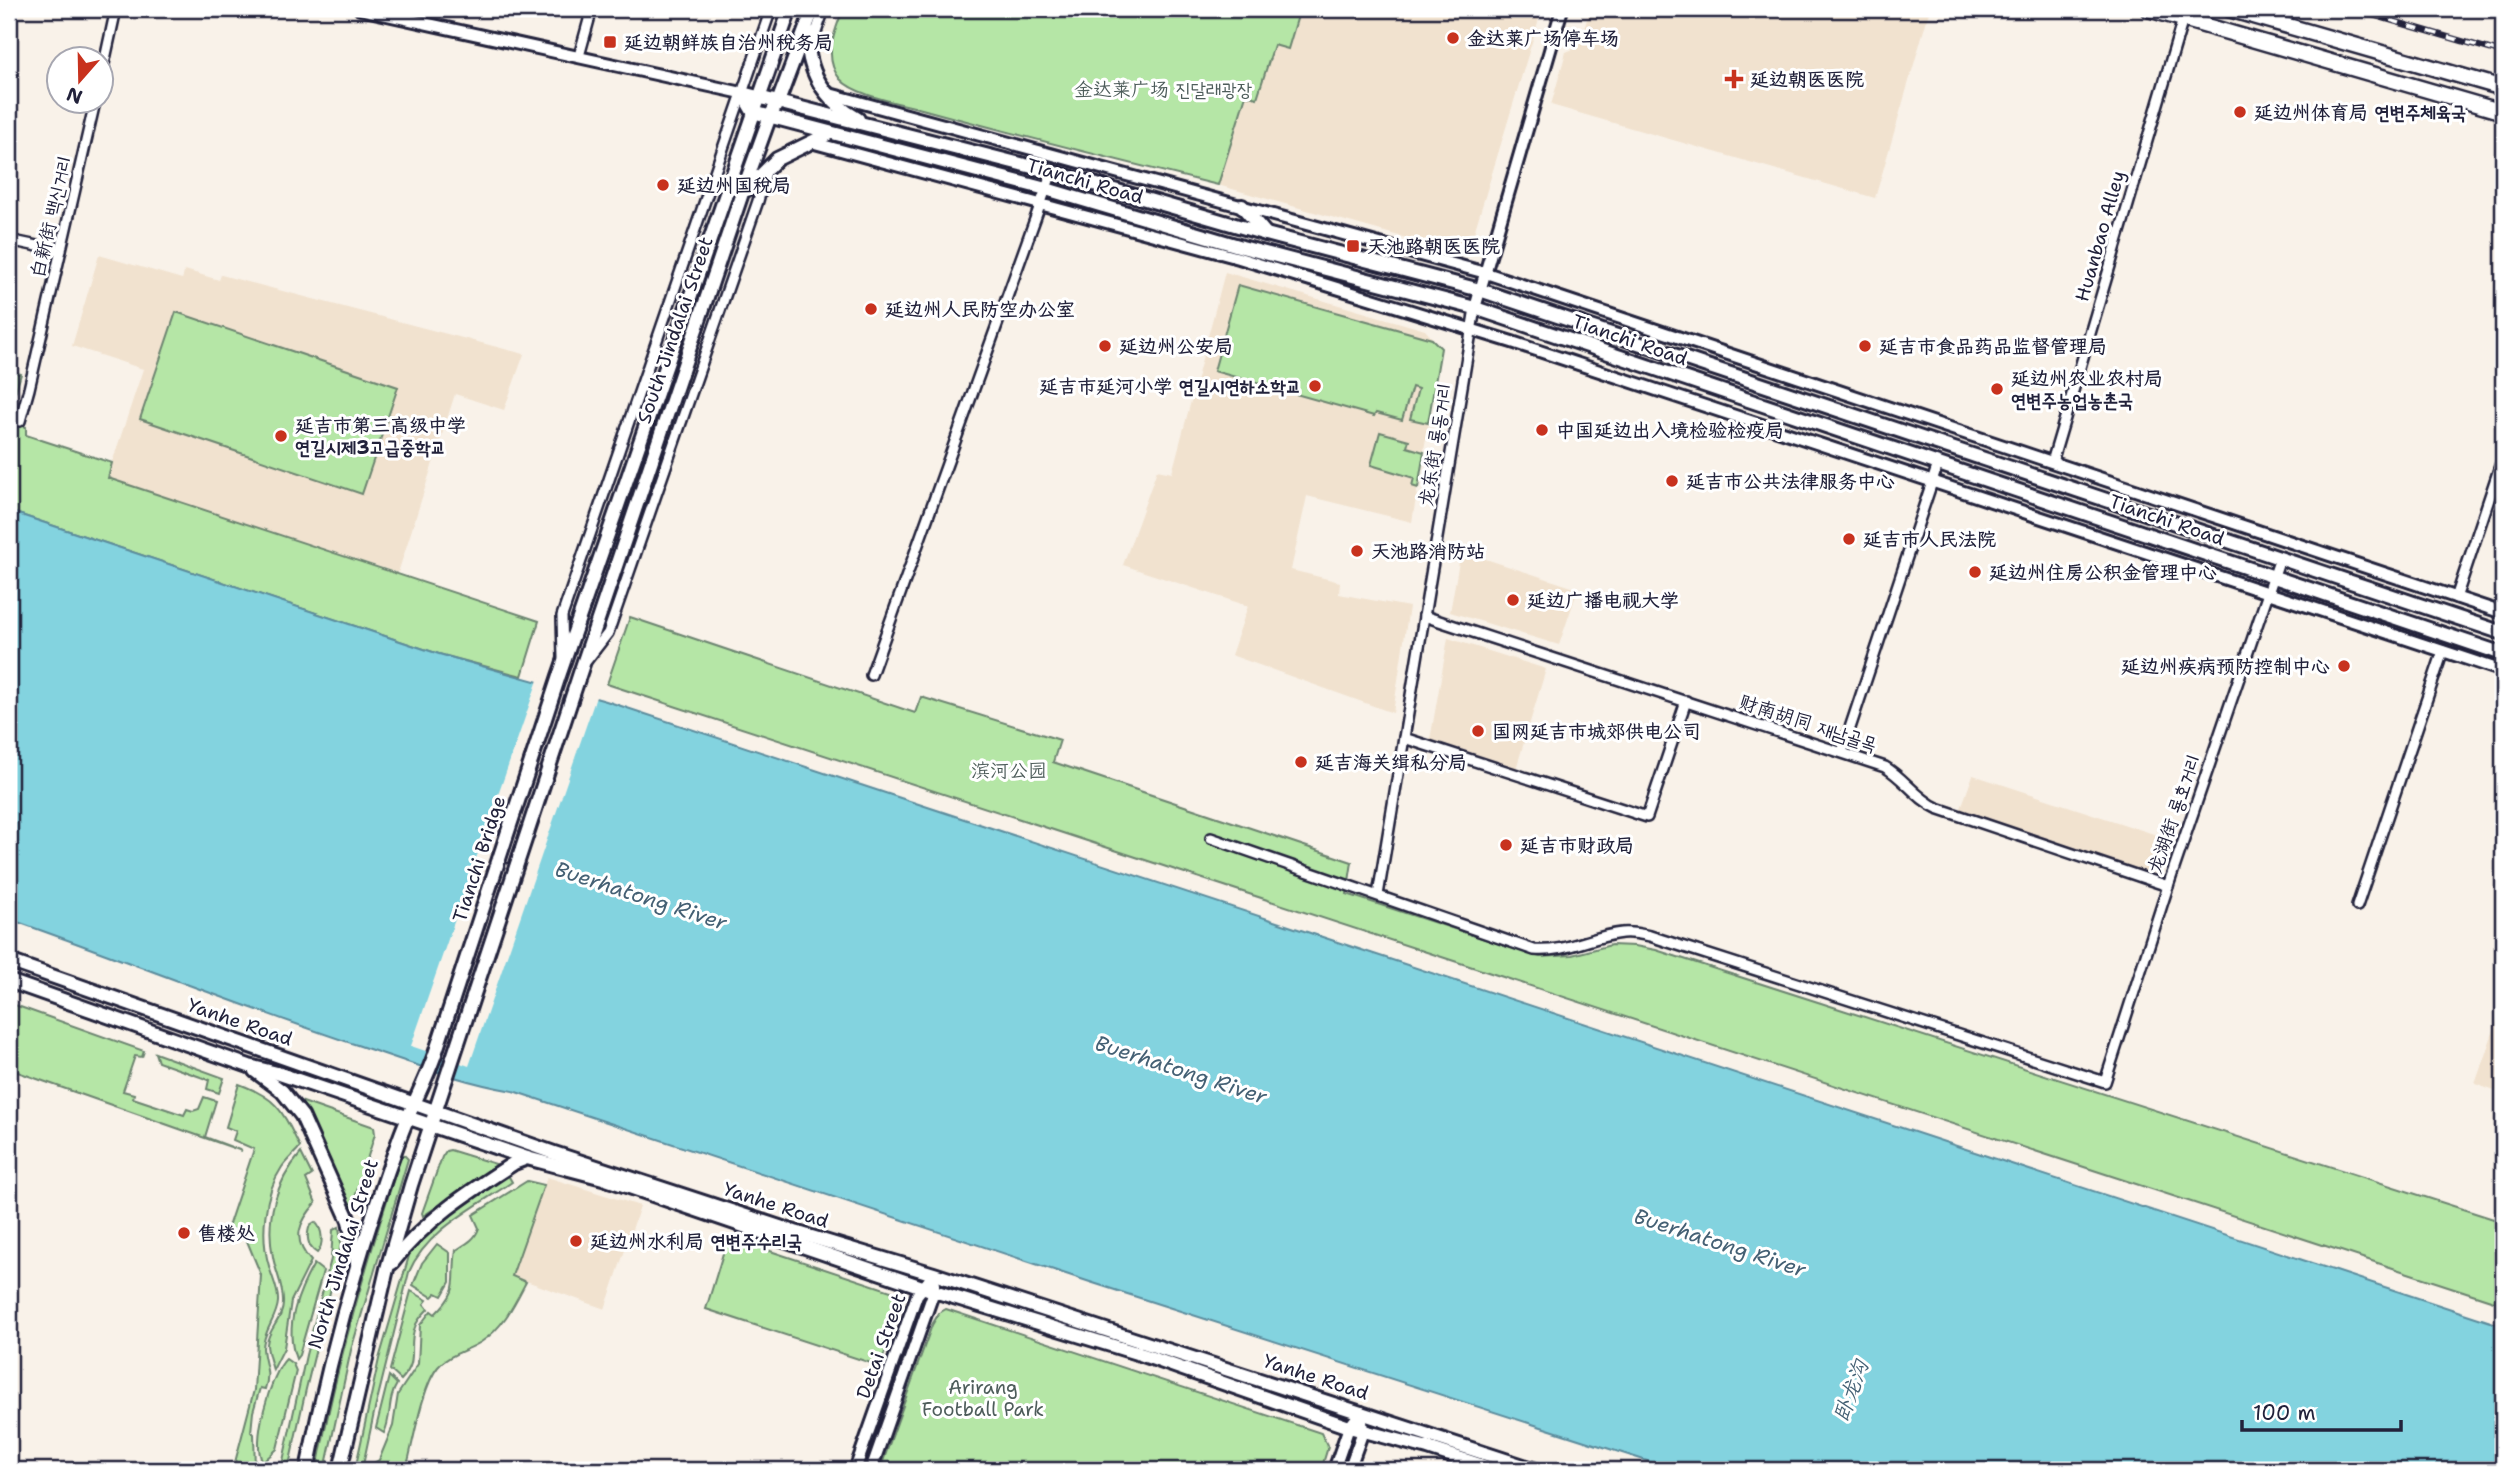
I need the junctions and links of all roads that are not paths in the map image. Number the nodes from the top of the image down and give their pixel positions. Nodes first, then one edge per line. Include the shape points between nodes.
1 (116, 9) edge
2 (360, 9) edge
3 (592, 9) edge
4 (771, 9) edge
5 (790, 9) edge
6 (824, 9) edge
7 (1562, 9) edge
8 (2148, 9) edge
9 (2229, 9) edge
10 (811, 15) edge
11 (2183, 19) junction
12 (108, 46) edge
13 (809, 52) junction
14 (579, 56) junction
15 (2503, 88) edge
16 (741, 93) junction
17 (826, 93) junction
18 (759, 96) junction
19 (778, 102) junction
20 (752, 112) junction
21 (2503, 113) edge
22 (92, 116) edge
23 (770, 116) junction
24 (873, 127) junction
25 (830, 133) junction
26 (811, 142) junction
27 (767, 168) junction
28 (1052, 172) junction
29 (1045, 189) junction
30 (741, 196) junction
31 (1040, 204) junction
32 (1242, 206) junction
33 (1266, 234) junction
34 (9, 240) edge
35 (61, 251) junction
36 (1486, 273) junction
37 (1480, 290) junction
38 (1475, 308) junction
39 (1471, 331) junction
40 (20, 421) dead end
41 (2052, 462) junction
42 (2501, 463) dead end
43 (1938, 464) junction
44 (1932, 481) junction
45 (2280, 558) junction
46 (2274, 577) junction
47 (2269, 593) junction
48 (2456, 597) junction
49 (2503, 613) edge
50 (1424, 616) junction
51 (2503, 633) edge
52 (2443, 651) junction
53 (2503, 654) edge
54 (582, 667) junction
55 (561, 669) junction
56 (2503, 671) edge
57 (871, 675) dead end
58 (578, 682) joint
59 (1686, 701) junction
60 (1404, 738) junction
61 (1842, 752) junction
62 (1211, 838) dead end
63 (2168, 886) junction
64 (1378, 895) junction
65 (2357, 906) dead end
66 (9, 961) edge
67 (9, 981) edge
68 (435, 1054) joint
69 (249, 1066) junction
70 (415, 1104) junction
71 (435, 1110) junction
72 (408, 1118) junction
73 (430, 1125) junction
74 (527, 1158) junction
75 (357, 1265) junction
76 (387, 1269) junction
77 (934, 1274) junction
78 (928, 1289) junction
79 (1361, 1412) junction
80 (1349, 1427) junction
81 (1363, 1431) junction
82 (307, 1470) edge
83 (340, 1470) edge
84 (855, 1470) edge
85 (871, 1470) edge
86 (1334, 1470) edge
87 (1349, 1470) edge
88 (1495, 1470) edge
89 (1536, 1470) edge

1 - 12 street
2 - 14 street, Tianchi Road
3 - 14 street
4 - 16 street, South Jindalai Street
5 - 18 main road, South Jindalai Street
6 - 13 street
7 - 36 street, 龙东街 룡동거리
8 - 11 main road
9 - 15 main road
10 - 13 main road
10 - 19 main road, South Jindalai Street
11 - 21 main road
11 - 41 street, Huanbao Alley
13 - 17 main road
14 - 16 street, Tianchi Road
16 - 18 main road, Tianchi Road
16 - 20 main road
16 - 55 street, South Jindalai Street via 562,616
17 - 24 main road via 847,113
17 - 32 street, Tianchi Road
18 - 19 main road, Tianchi Road
18 - 20 main road, South Jindalai Street
19 - 23 main road, South Jindalai Street
19 - 24 main road, Tianchi Road
20 - 23 main road, Tianchi Road
20 - 55 main road, South Jindalai Street
22 - 35 street, 白新街 백신거리
23 - 25 main road, Tianchi Road
23 - 30 main road, South Jindalai Street
24 - 28 main road, Tianchi Road
25 - 26 main road
25 - 29 main road, Tianchi Road
26 - 27 main road
26 - 31 street, Tianchi Road
27 - 30 main road
27 - 54 street, South Jindalai Street via 608,633
28 - 29 street
28 - 33 main road, Tianchi Road
29 - 31 street
29 - 38 main road, Tianchi Road
30 - 54 main road, South Jindalai Street
31 - 39 street, Tianchi Road via 1239,258
31 - 57 street
32 - 33 main road
32 - 36 street, Tianchi Road
33 - 37 main road, Tianchi Road
34 - 35 street
35 - 40 street, 白新街 백신거리
36 - 37 street, 龙东街 룡동거리
36 - 41 street, Tianchi Road
37 - 38 street, 龙东街 룡동거리
37 - 45 main road, Tianchi Road
38 - 39 street, 龙东街 룡동거리
38 - 43 main road, Tianchi Road
39 - 44 street, Tianchi Road
39 - 50 street, 龙东街 룡동거리
41 - 48 street, Tianchi Road
42 - 48 street
43 - 44 street
43 - 46 main road, Tianchi Road
44 - 47 street, Tianchi Road
44 - 61 street
45 - 46 street, 龙湖街 룡호거리
45 - 51 main road, Tianchi Road
46 - 47 street, 龙湖街 룡호거리
46 - 53 main road, Tianchi Road
47 - 52 street, Tianchi Road
47 - 63 street, 龙湖街 룡호거리
48 - 49 street, Tianchi Road
50 - 59 street, 财南胡同 재남골목
50 - 60 street, 龙东街 룡동거리
52 - 56 street, Tianchi Road
52 - 65 street
54 - 58 main road, South Jindalai Street
55 - 68 main road, Tianchi Bridge
58 - 71 main road, Tianchi Bridge
59 - 60 street via 1647,817
59 - 61 street, 财南胡同 재남골목
60 - 64 street, 龙东街 룡동거리
61 - 63 street, 财南胡同 재남골목 via 1885,767 1937,808
62 - 64 street
63 - 64 street, 龙湖街 룡호거리 via 2105,1082 1650,936 1620,933 1534,950
66 - 70 main road, Yanhe Road
67 - 69 main road, Yanhe Road
68 - 70 main road, North Jindalai Street
69 - 72 main road, Yanhe Road
69 - 75 main road via 282,1091 302,1116 349,1221
70 - 71 main road, Yanhe Road
70 - 72 main road, North Jindalai Street
71 - 73 main road
71 - 77 main road, Yanhe Road
72 - 73 main road, Yanhe Road
72 - 75 main road, North Jindalai Street
73 - 74 main road, Yanhe Road
73 - 76 main road
74 - 76 main road via 426,1224
74 - 78 main road, Yanhe Road via 603,1178
75 - 82 main road, North Jindalai Street
76 - 83 main road
77 - 78 street, Detai Street
77 - 79 main road, Yanhe Road
78 - 80 main road, Yanhe Road via 1143,1355
78 - 84 street, Detai Street via 917,1295
78 - 85 street, Detai Street
79 - 80 street
79 - 81 street
79 - 89 main road, Yanhe Road
80 - 81 main road, Yanhe Road
80 - 86 street
81 - 87 street
81 - 88 main road, Yanhe Road

